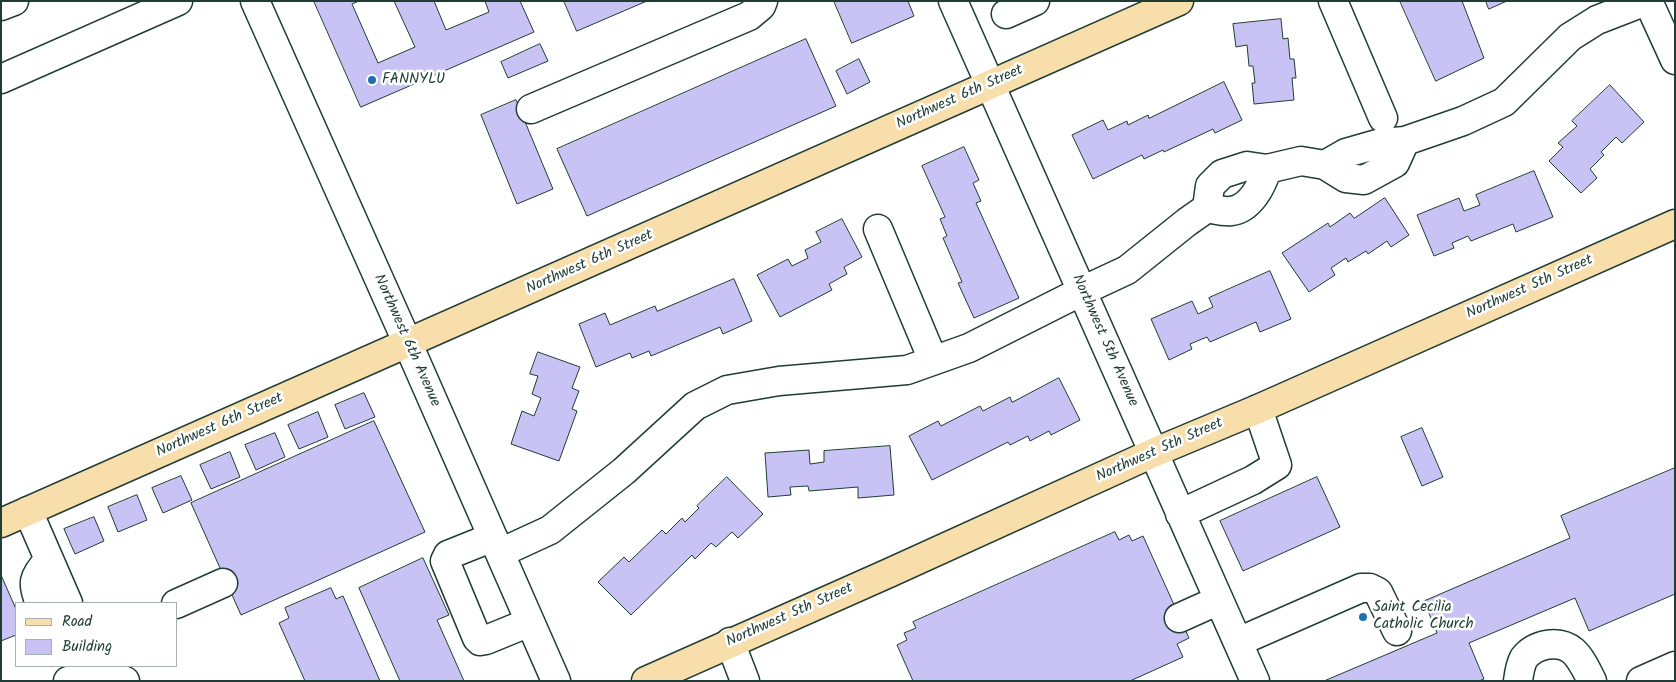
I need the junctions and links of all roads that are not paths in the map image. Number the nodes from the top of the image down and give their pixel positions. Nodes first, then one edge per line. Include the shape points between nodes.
1 (14, 1) edge
2 (178, 1) edge
3 (254, 1) edge
4 (764, 1) edge
5 (953, 1) edge
6 (1035, 1) edge
7 (1179, 1) edge
8 (1333, 1) edge
9 (1647, 1) edge
10 (1, 6) edge
11 (1006, 14) dead end
12 (1675, 60) edge
13 (1, 79) edge
14 (990, 85) junction
15 (531, 109) dead end
16 (1383, 118) dead end
17 (1267, 169) junction
18 (1207, 208) junction
19 (1675, 224) edge
20 (878, 229) dead end
21 (1082, 291) junction
22 (408, 344) junction
23 (933, 360) junction
24 (1258, 409) junction
25 (1153, 453) junction
26 (28, 511) junction
27 (1180, 514) junction
28 (1, 523) edge
29 (496, 545) junction
30 (49, 559) junction
31 (224, 583) dead end
32 (1219, 600) junction
33 (40, 602) edge
34 (68, 602) edge
35 (178, 603) edge
36 (1180, 618) dead end
37 (530, 622) junction
38 (1397, 631) dead end
39 (730, 642) junction
40 (1238, 642) junction
41 (95, 667) edge
42 (69, 680) edge
43 (1252, 680) edge
44 (125, 681) edge
45 (556, 681) edge
46 (646, 681) edge
47 (746, 681) edge
48 (1518, 681) edge
49 (1592, 681) edge

1 - 10 street
2 - 13 street
3 - 22 street, Northwest 6th Avenue
4 - 15 street via 749,16
5 - 14 street, Northwest 5th Avenue
6 - 11 street
7 - 14 main road, Northwest 6th Street
8 - 16 street
9 - 12 street
9 - 17 street via 1597,20 1570,37 1504,102 1406,141 1395,163 1364,180 1346,178 1325,164 1302,161
14 - 21 street, Northwest 5th Avenue
14 - 22 main road, Northwest 6th Street
17 - 18 street via 1264,182 1248,203 1231,211
17 - 18 street via 1247,166 1222,174 1210,186
18 - 21 street via 1128,270
19 - 24 main road, Northwest 5th Street
20 - 23 street
21 - 23 street via 969,348
21 - 25 street, Northwest 5th Avenue
22 - 26 main road, Northwest 6th Street
22 - 29 street, Northwest 6th Avenue
23 - 29 street via 907,370 779,381 728,390 695,406 624,472 550,530
24 - 25 main road, Northwest 5th Street
24 - 27 street via 1277,464 1253,480
25 - 27 street, Northwest 5th Avenue
25 - 39 main road, Northwest 5th Street
26 - 28 main road, Northwest 6th Street
26 - 30 street
27 - 32 street, Northwest 5th Avenue
29 - 37 street, Northwest 6th Avenue
29 - 37 street via 448,555 445,560 477,638 486,640
30 - 33 street via 34,578
30 - 34 street
31 - 35 street
32 - 36 street
32 - 40 street, Northwest 5th Avenue
37 - 45 street, Northwest 6th Avenue
38 - 40 street via 1378,592 1361,588
39 - 46 main road, Northwest 5th Street
39 - 47 street
40 - 43 street, Northwest 5th Avenue
41 - 42 street
41 - 44 street
48 - 49 street via 1519,672 1530,652 1544,645 1557,644 1575,652

